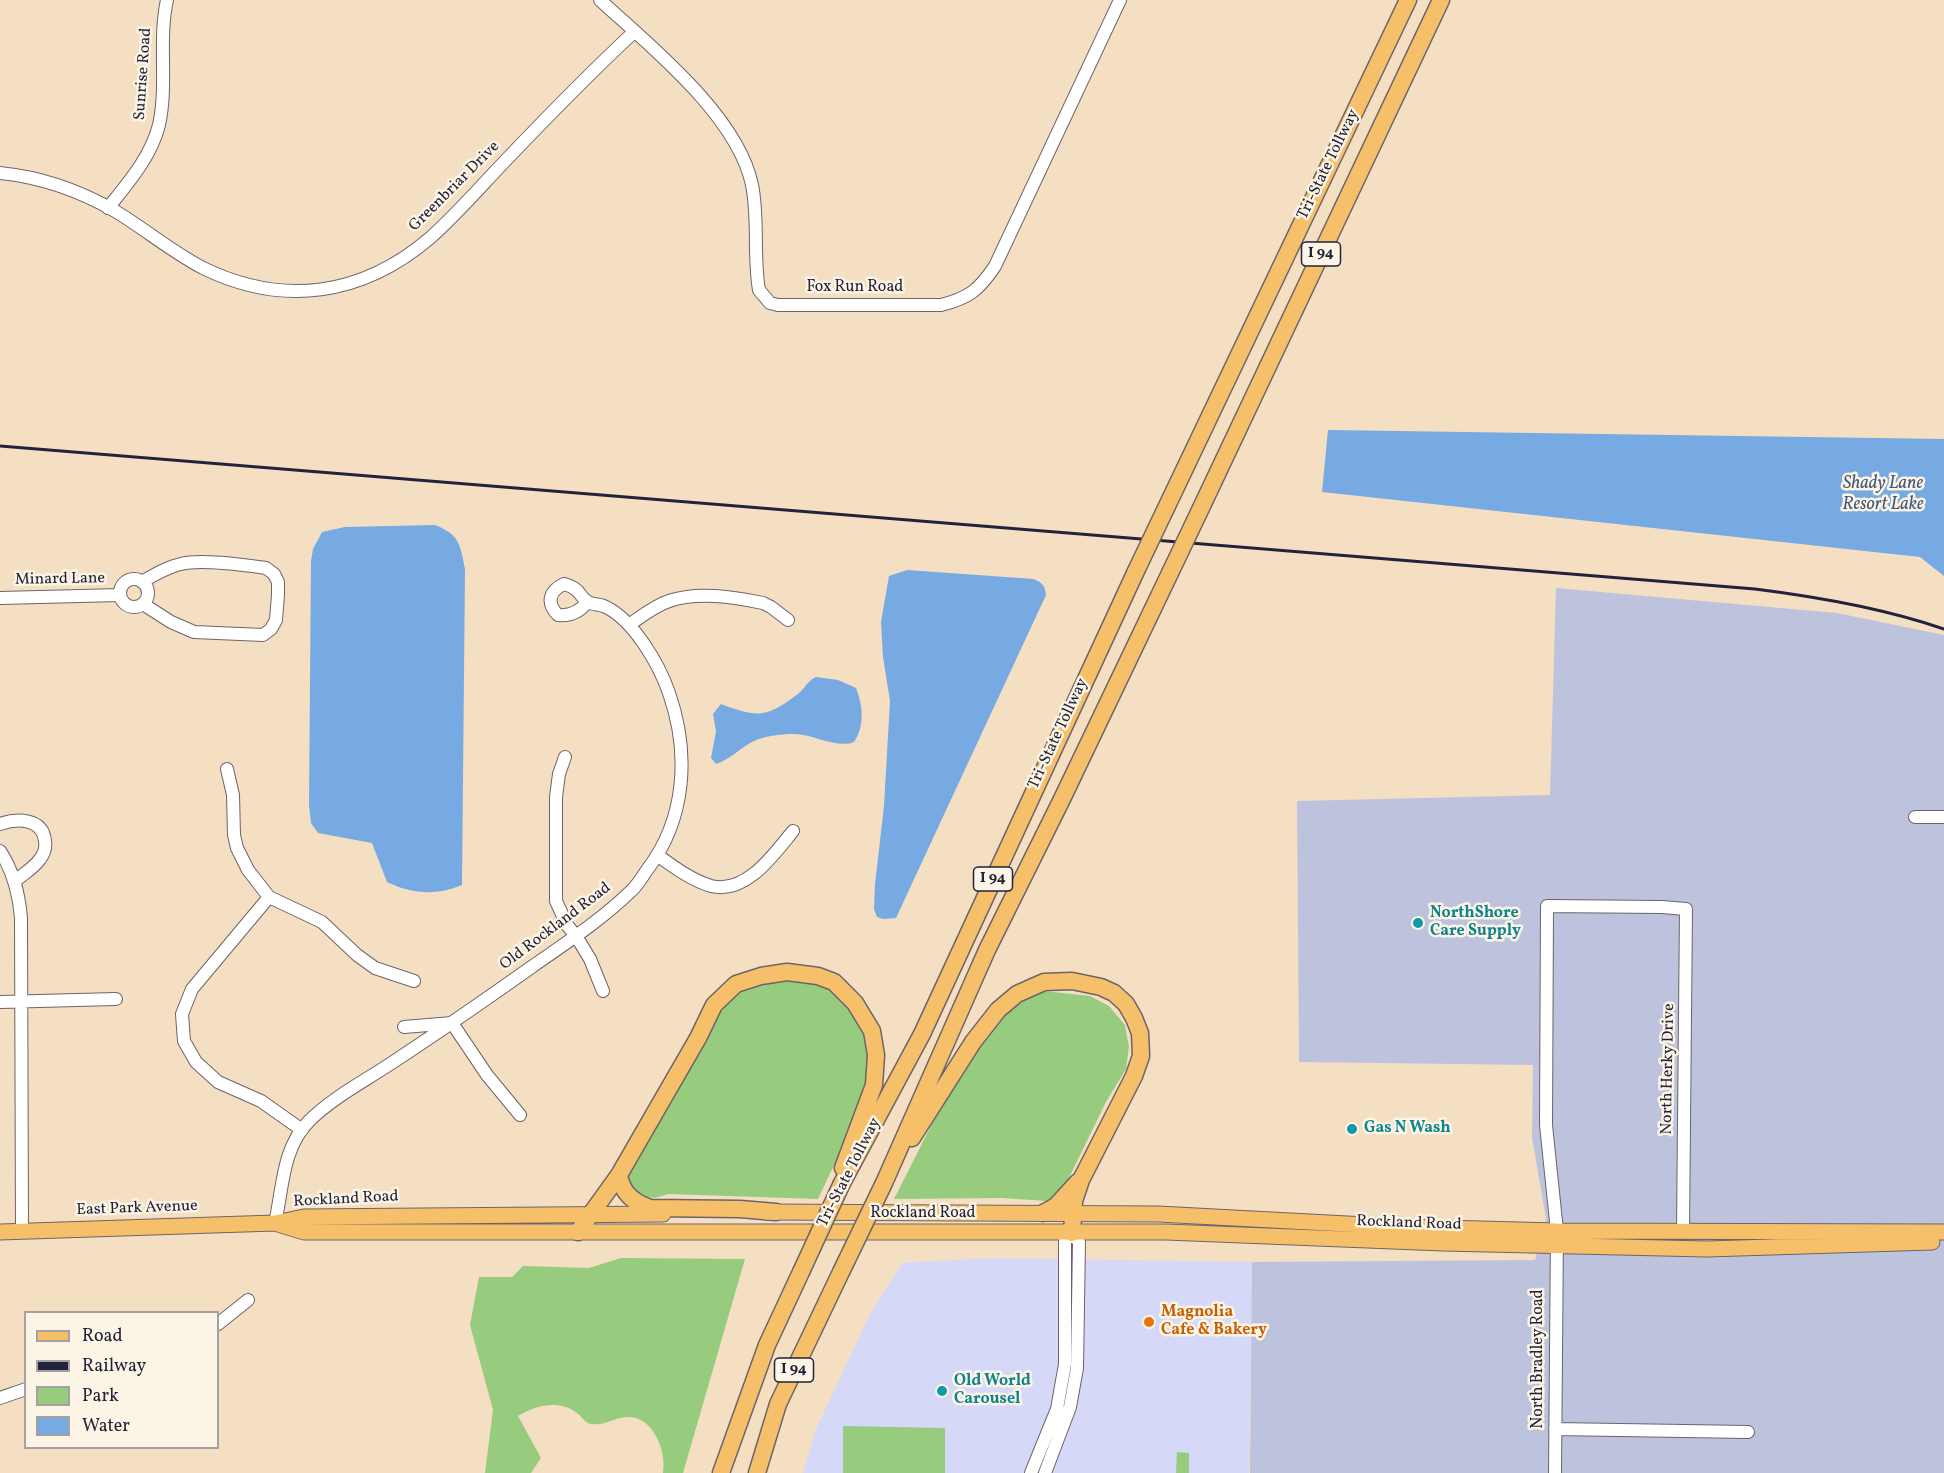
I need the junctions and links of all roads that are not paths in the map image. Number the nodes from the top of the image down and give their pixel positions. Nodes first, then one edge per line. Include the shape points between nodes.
1 (167, 0) edge
2 (600, 0) edge
3 (1120, 0) edge
4 (1408, 0) edge
5 (1441, 0) edge
6 (634, 32) junction
7 (0, 173) edge
8 (108, 208) junction
9 (142, 582) junction
10 (120, 595) junction
11 (0, 598) edge
12 (587, 602) dead end
13 (144, 604) junction
14 (788, 620) dead end
15 (629, 625) junction
16 (565, 756) dead end
17 (227, 769) dead end
18 (1915, 817) dead end
19 (1944, 817) edge
20 (0, 824) edge
21 (793, 831) dead end
22 (0, 851) edge
23 (657, 855) junction
24 (15, 881) junction
25 (269, 897) junction
26 (1686, 909) joint
27 (576, 936) junction
28 (414, 981) dead end
29 (603, 991) dead end
30 (116, 999) dead end
31 (22, 1001) junction
32 (0, 1002) edge
33 (452, 1023) junction
34 (404, 1026) dead end
35 (519, 1115) dead end
36 (302, 1130) junction
37 (619, 1174) junction
38 (887, 1176) junction
39 (1081, 1180) junction
40 (842, 1183) junction
41 (776, 1212) junction
42 (1043, 1213) junction
43 (1074, 1213) junction
44 (591, 1214) junction
45 (275, 1223) junction
46 (1683, 1230) junction
47 (0, 1232) edge
48 (22, 1232) junction
49 (578, 1232) junction
50 (1944, 1232) edge
51 (1072, 1233) junction
52 (1557, 1238) junction
53 (1944, 1241) edge
54 (248, 1300) dead end
55 (1065, 1312) junction
56 (1078, 1313) junction
57 (219, 1322) edge
58 (1070, 1371) junction
59 (24, 1390) edge
60 (0, 1398) edge
61 (1058, 1422) junction
62 (1555, 1429) junction
63 (1748, 1432) dead end
64 (721, 1473) edge
65 (757, 1473) edge
66 (1031, 1473) edge
67 (1045, 1473) edge
68 (1555, 1473) edge

1 - 8 street, Sunrise Road via 158,126 136,173
2 - 6 street, Fox Run Road
3 - 6 street, Fox Run Road via 995,266 966,297 941,305 770,303 759,290 752,184 742,156 710,106
4 - 40 highway, Tri-State Tollway / I 94, bridge via 1071,707 927,1023
5 - 38 highway, Tri-State Tollway / I 94, bridge via 987,950
6 - 8 street, Greenbriar Drive via 431,237 401,260 365,279 309,291 257,288 192,262
7 - 8 street, Greenbriar Drive via 54,183
9 - 10 street, Minard Lane via 134,579 125,583
9 - 13 street via 148,593
9 - 13 street, Minard Lane via 182,563 266,568 278,582 276,620 263,635 194,632
10 - 11 street, Minard Lane
10 - 13 street, Minard Lane via 131,607
12 - 15 street, Old Rockland Road via 605,606
14 - 15 street via 763,603 704,596 669,601
15 - 23 street, Old Rockland Road via 666,686 679,726 679,797 673,824
16 - 27 street via 556,797 556,900 567,926
17 - 25 street via 237,848
18 - 19 street
20 - 24 street via 27,821 37,825 45,838 40,859
21 - 23 street via 767,863 729,886 696,880
22 - 24 street
23 - 27 street, Old Rockland Road via 632,890
24 - 31 street via 21,918
25 - 28 street via 322,922 375,968
25 - 36 street via 192,989 182,1014 184,1041 196,1062 218,1082 261,1101
26 - 46 street, North Herky Drive
26 - 52 street, North Bradley Road via 1547,906 1546,1125
27 - 29 street
27 - 33 street, Old Rockland Road
30 - 31 street
31 - 32 street
31 - 48 street
33 - 34 street
33 - 35 street
33 - 36 street, Old Rockland Road via 344,1094
36 - 45 street, Old Rockland Road via 287,1160
37 - 40 highway via 714,1005 736,984 787,972 834,982 855,1003 872,1031 876,1055 874,1085 843,1165
37 - 41 highway via 625,1192 636,1203 650,1208
37 - 44 highway
38 - 39 highway via 998,1010 1017,994 1044,982 1072,981 1114,993 1134,1018 1141,1044 1134,1076
38 - 65 highway, Tri-State Tollway / I 94, bridge via 778,1404
39 - 42 highway via 1056,1206
39 - 43 highway
40 - 64 highway, Tri-State Tollway / I 94, bridge via 767,1346
41 - 42 main road, Rockland Road
41 - 44 main road, Rockland Road
42 - 43 main road, Rockland Road
43 - 51 highway
43 - 52 main road, Rockland Road via 1158,1214
44 - 45 main road, Rockland Road via 314,1217
44 - 49 highway
45 - 48 main road, East Park Avenue
45 - 49 main road, Rockland Road via 304,1232
46 - 50 main road, Rockland Road
46 - 52 main road, Rockland Road
47 - 48 main road, East Park Avenue
49 - 51 main road, Rockland Road
51 - 52 main road, Rockland Road via 1203,1232 1443,1243
51 - 55 street via 1065,1241
51 - 56 street via 1079,1242
52 - 53 main road, Rockland Road via 1707,1249
52 - 62 street, North Bradley Road
54 - 57 street
55 - 56 street
55 - 58 street
56 - 58 street
58 - 61 street via 1057,1409
59 - 60 street
61 - 66 street
61 - 67 street
62 - 63 street
62 - 68 street, North Bradley Road

